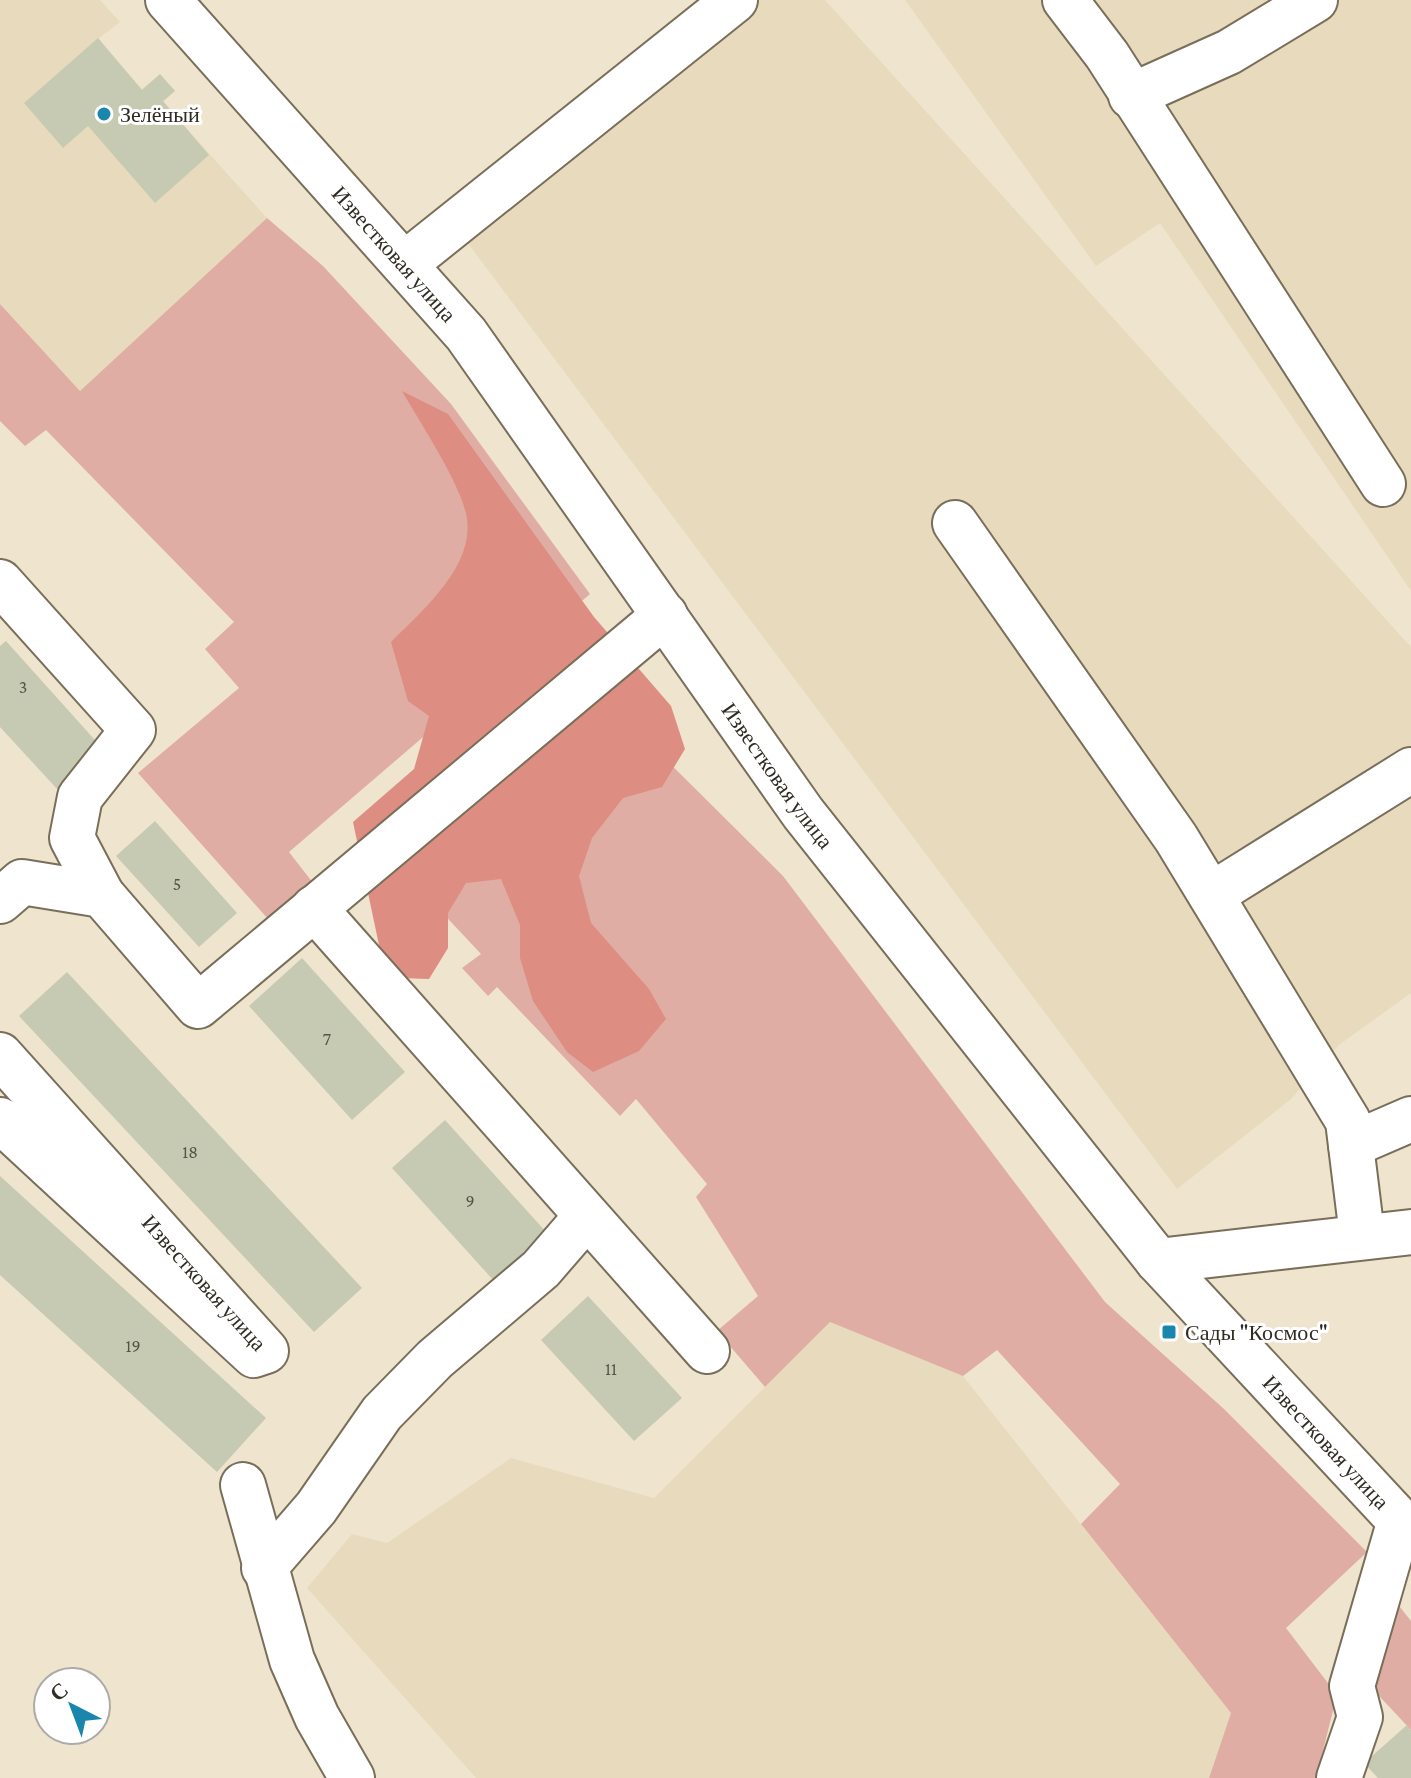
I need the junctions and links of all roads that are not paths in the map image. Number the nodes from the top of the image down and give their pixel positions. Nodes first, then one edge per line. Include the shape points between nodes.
1 (168, 0) edge
2 (735, 0) edge
3 (1065, 0) edge
4 (1315, 0) edge
5 (1131, 96) junction
6 (406, 263) junction
7 (1383, 484) dead end
8 (955, 523) dead end
9 (0, 582) edge
10 (665, 615) junction
11 (1411, 770) edge
12 (102, 895) junction
13 (1211, 895) junction
14 (0, 901) edge
15 (314, 908) junction
16 (0, 1055) edge
17 (1411, 1119) edge
18 (0, 1120) edge
19 (1351, 1145) junction
20 (586, 1217) junction
21 (1411, 1232) edge
22 (1362, 1235) junction
23 (1158, 1261) junction
24 (707, 1351) dead end
25 (243, 1485) dead end
26 (1405, 1526) edge
27 (264, 1568) junction
28 (352, 1778) edge
29 (1339, 1778) edge

1 - 6 street, Известковая улица
2 - 6 street
3 - 5 street
4 - 5 street via 1229,52
5 - 7 street
6 - 10 street, Известковая улица via 466,334
8 - 13 street
9 - 12 street via 133,730 80,797 72,838
10 - 15 street
10 - 23 street, Известковая улица via 803,813
11 - 13 street
12 - 14 street via 22,882
12 - 15 street via 198,1006
13 - 19 street via 1348,1121
15 - 20 street
16 - 18 street, Известковая улица via 266,1351 254,1355
17 - 19 street
19 - 22 street
20 - 24 street
20 - 27 street via 541,1269 435,1359 382,1413 316,1508
21 - 22 street
22 - 23 street
23 - 26 street, Известковая улица
25 - 27 street
26 - 29 street via 1352,1686 1360,1717
27 - 28 street via 292,1660

